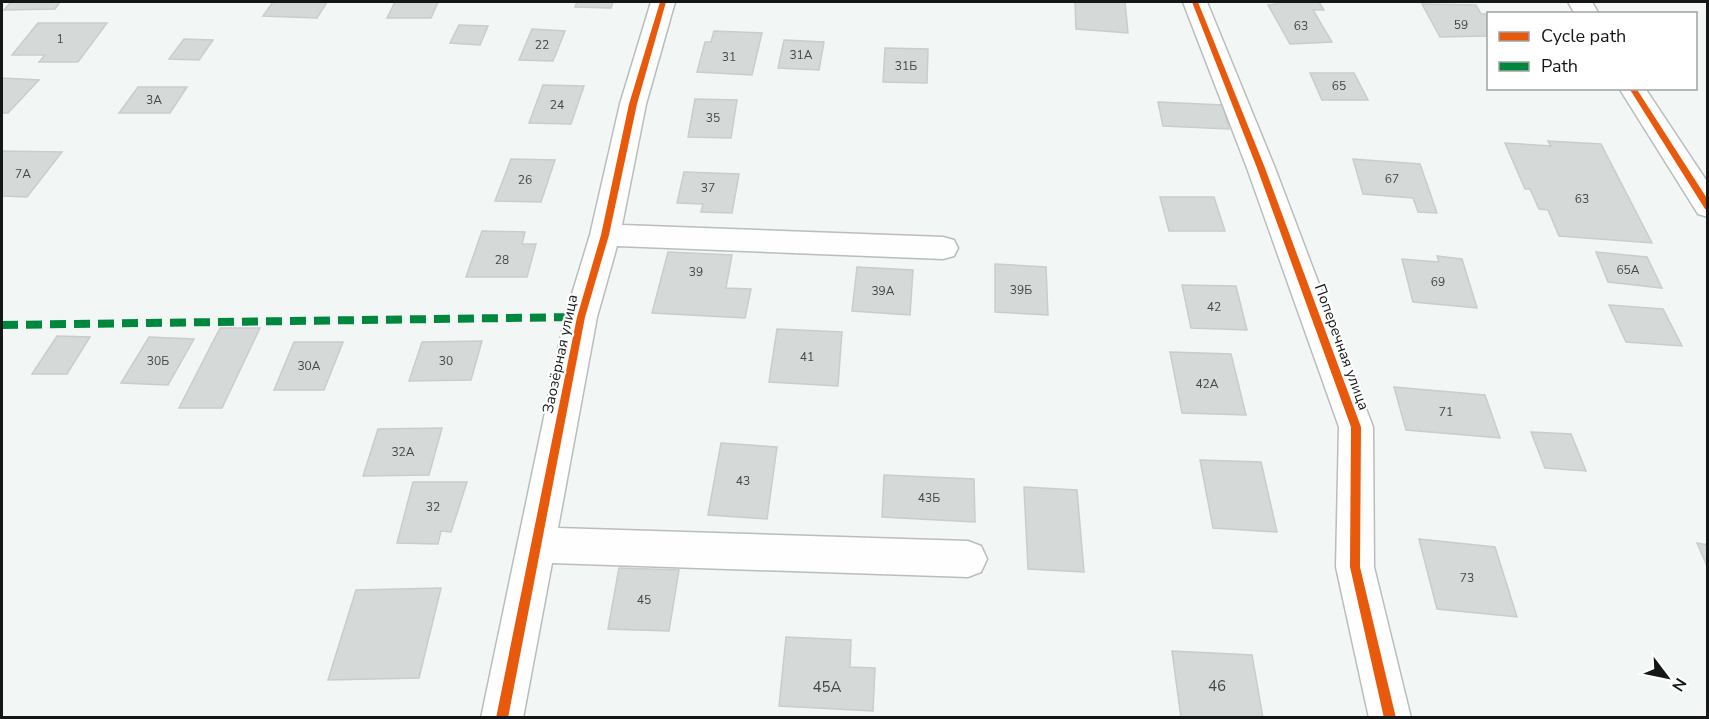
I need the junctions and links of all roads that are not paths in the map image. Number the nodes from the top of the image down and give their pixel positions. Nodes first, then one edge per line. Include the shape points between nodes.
1 (663, 2) edge
2 (1195, 2) edge
3 (1634, 90) edge
4 (1696, 166) edge
5 (1707, 207) edge
6 (605, 235) junction
7 (943, 248) dead end
8 (536, 545) junction
9 (968, 559) dead end
10 (502, 717) edge
11 (1390, 717) edge

1 - 6 street, Заозёрная улица via 633,104
2 - 11 street, Поперечная улица via 1261,168 1356,428 1355,567
3 - 4 street
4 - 5 street
6 - 7 street
6 - 8 street, Заозёрная улица via 581,317
8 - 9 street
8 - 10 street, Заозёрная улица

